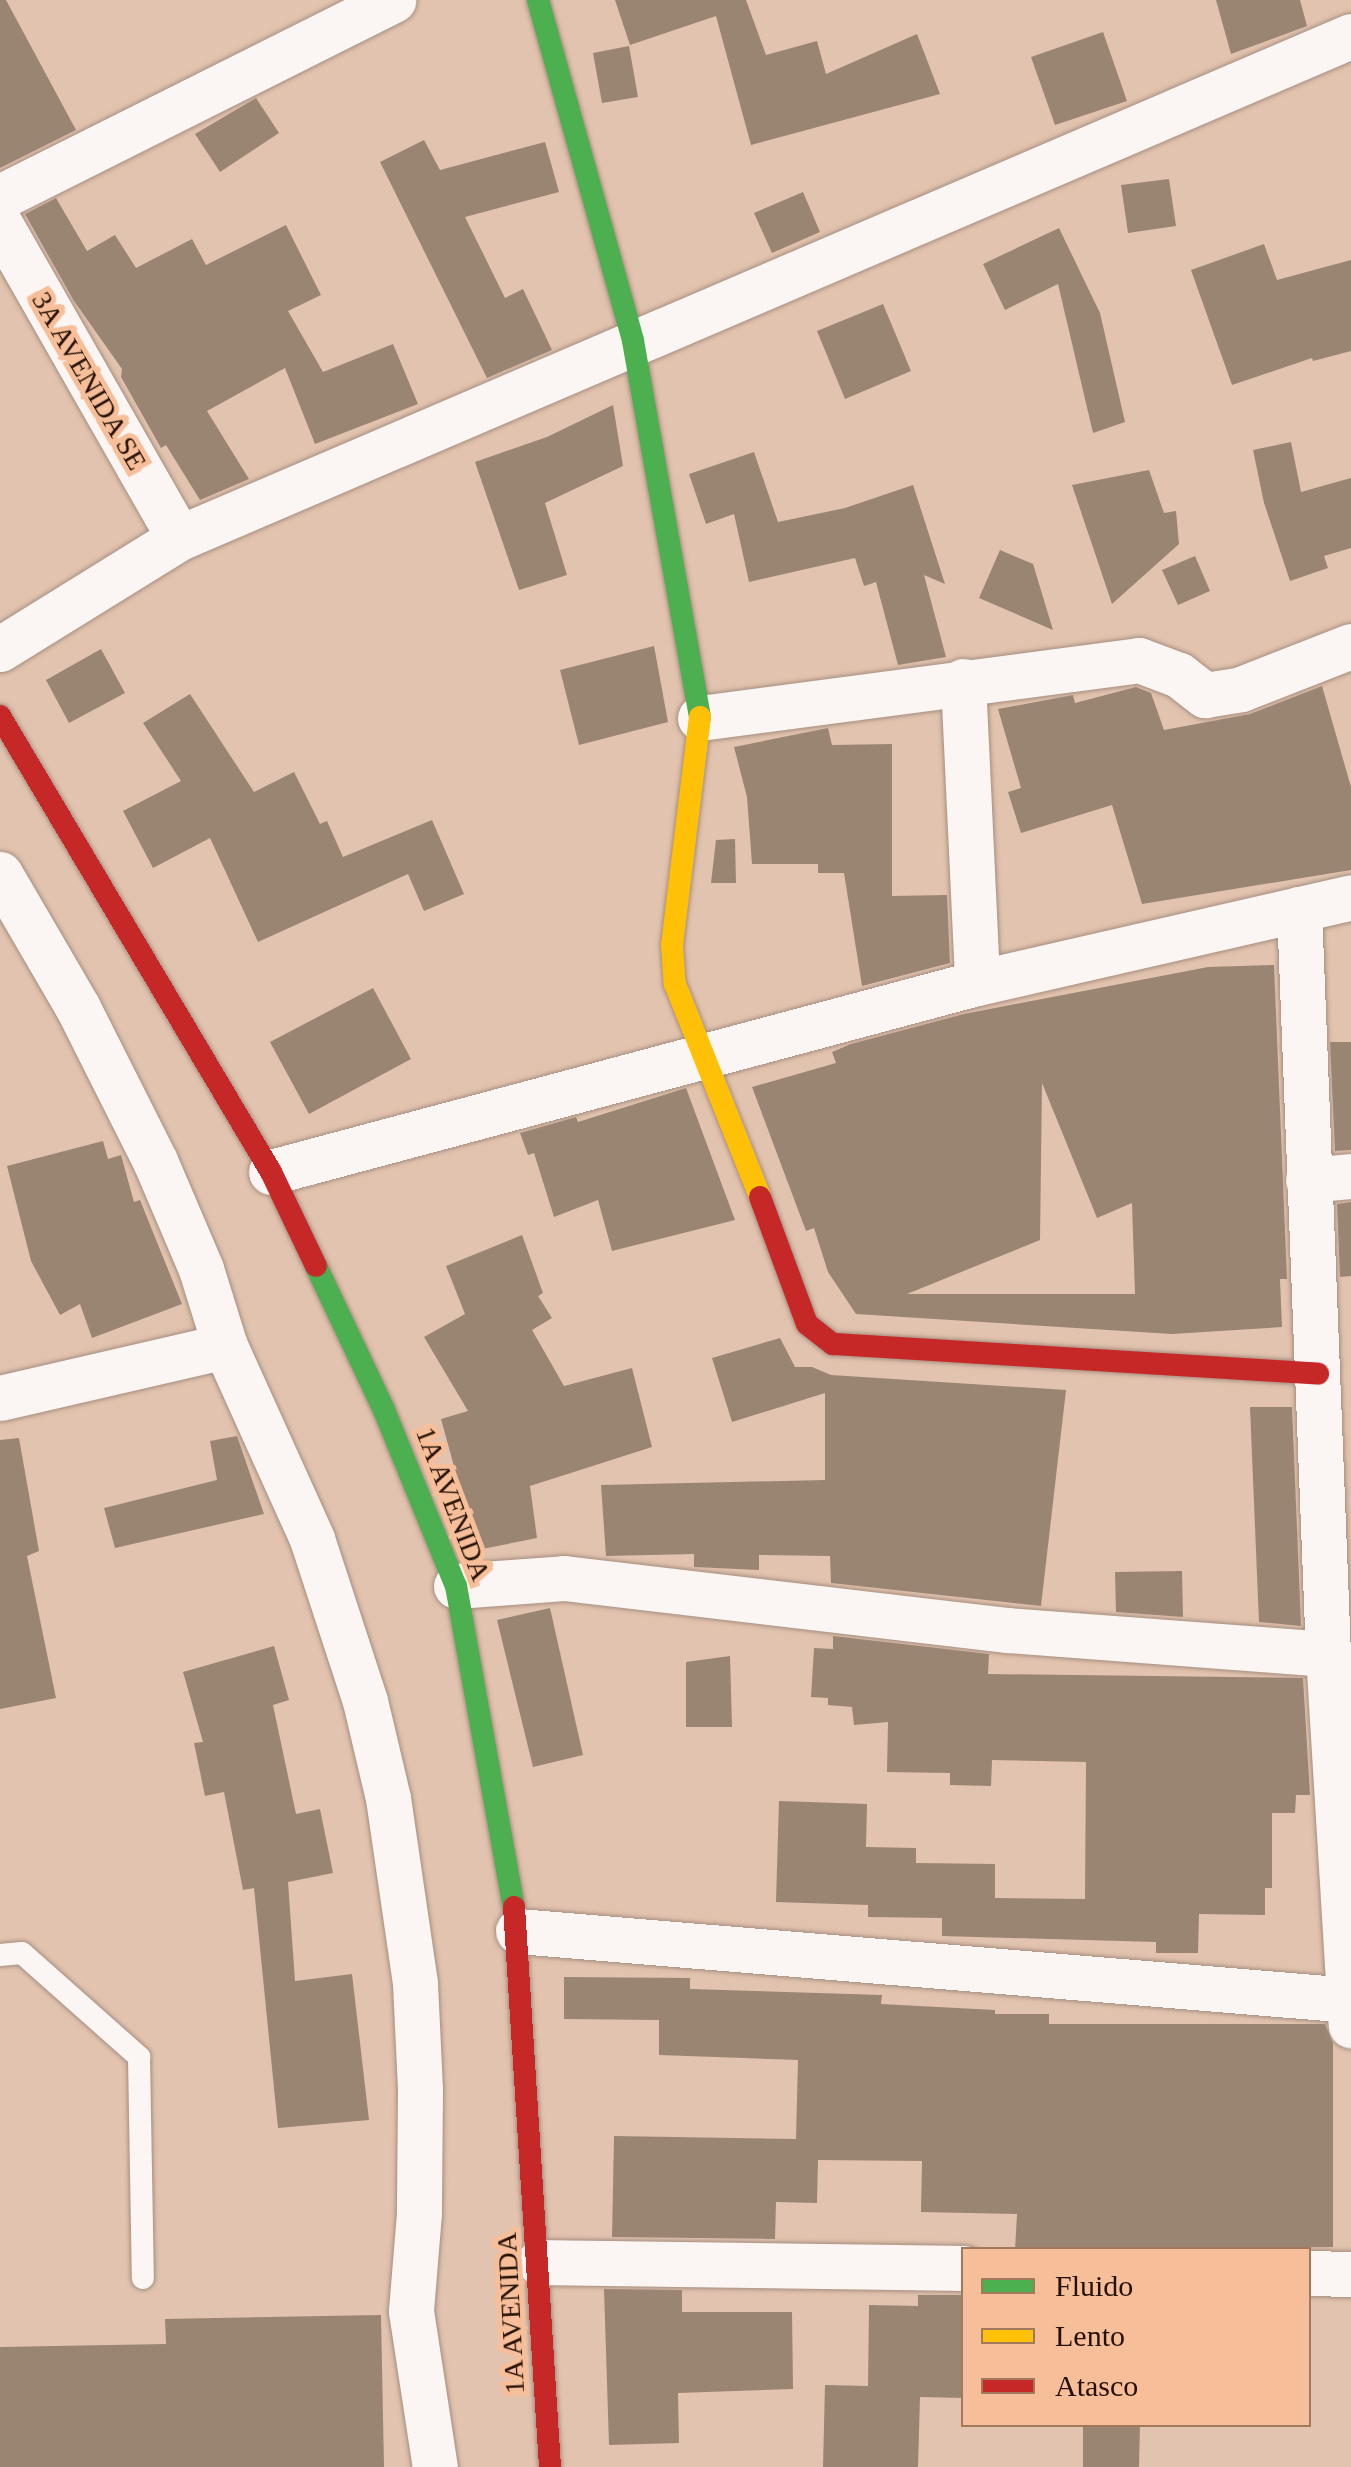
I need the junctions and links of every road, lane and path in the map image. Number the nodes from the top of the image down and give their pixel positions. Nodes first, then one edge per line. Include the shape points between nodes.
1 (393, 0) edge
2 (538, 0) edge
3 (1351, 36) edge
4 (0, 197) edge
5 (0, 224) edge
6 (633, 341) junction
7 (178, 538) junction
8 (1351, 646) edge
9 (0, 649) edge
10 (963, 681) junction
11 (0, 716) edge
12 (700, 718) junction
13 (0, 874) edge
14 (1351, 897) edge
15 (1299, 909) junction
16 (20, 945) edge
17 (976, 983) junction
18 (708, 1058) junction
19 (271, 1172) junction
20 (1330, 1178) edge
21 (225, 1346) junction
22 (1318, 1374) junction
23 (0, 1398) edge
24 (1337, 1514) edge
25 (456, 1586) junction
26 (1328, 1654) junction
27 (518, 1931) junction
28 (0, 1955) edge
29 (1350, 2000) edge
30 (1351, 2025) edge
31 (539, 2262) junction
32 (961, 2268) edge
33 (1311, 2273) edge
34 (1351, 2274) edge
35 (143, 2278) dead end
36 (435, 2467) edge
37 (550, 2467) edge

1 - 4 street
2 - 6 street
3 - 6 street
5 - 7 street, 3A AVENIDA SE
6 - 7 street
6 - 12 street
7 - 9 street
8 - 10 street via 1241,688 1206,694 1139,660
10 - 12 street
10 - 17 street
11 - 19 street, 1A AVENIDA
12 - 18 street via 672,945 675,984
13 - 16 street
14 - 15 street
15 - 17 street
15 - 20 street
16 - 21 street via 155,1161
17 - 18 street
18 - 19 street
18 - 22 street via 808,1324 833,1344
19 - 25 street, 1A AVENIDA via 384,1410
20 - 22 street
21 - 23 street
21 - 36 street via 312,1539 365,1701 388,1798 414,1983 420,2089 411,2311
22 - 24 street
24 - 26 street
25 - 26 street via 564,1578 1008,1630
25 - 27 street, 1A AVENIDA
26 - 29 street
27 - 29 street
27 - 31 street, 1A AVENIDA
28 - 35 lane via 22,1954 139,2057
29 - 30 street
31 - 32 street
31 - 37 street, 1A AVENIDA
33 - 34 street

